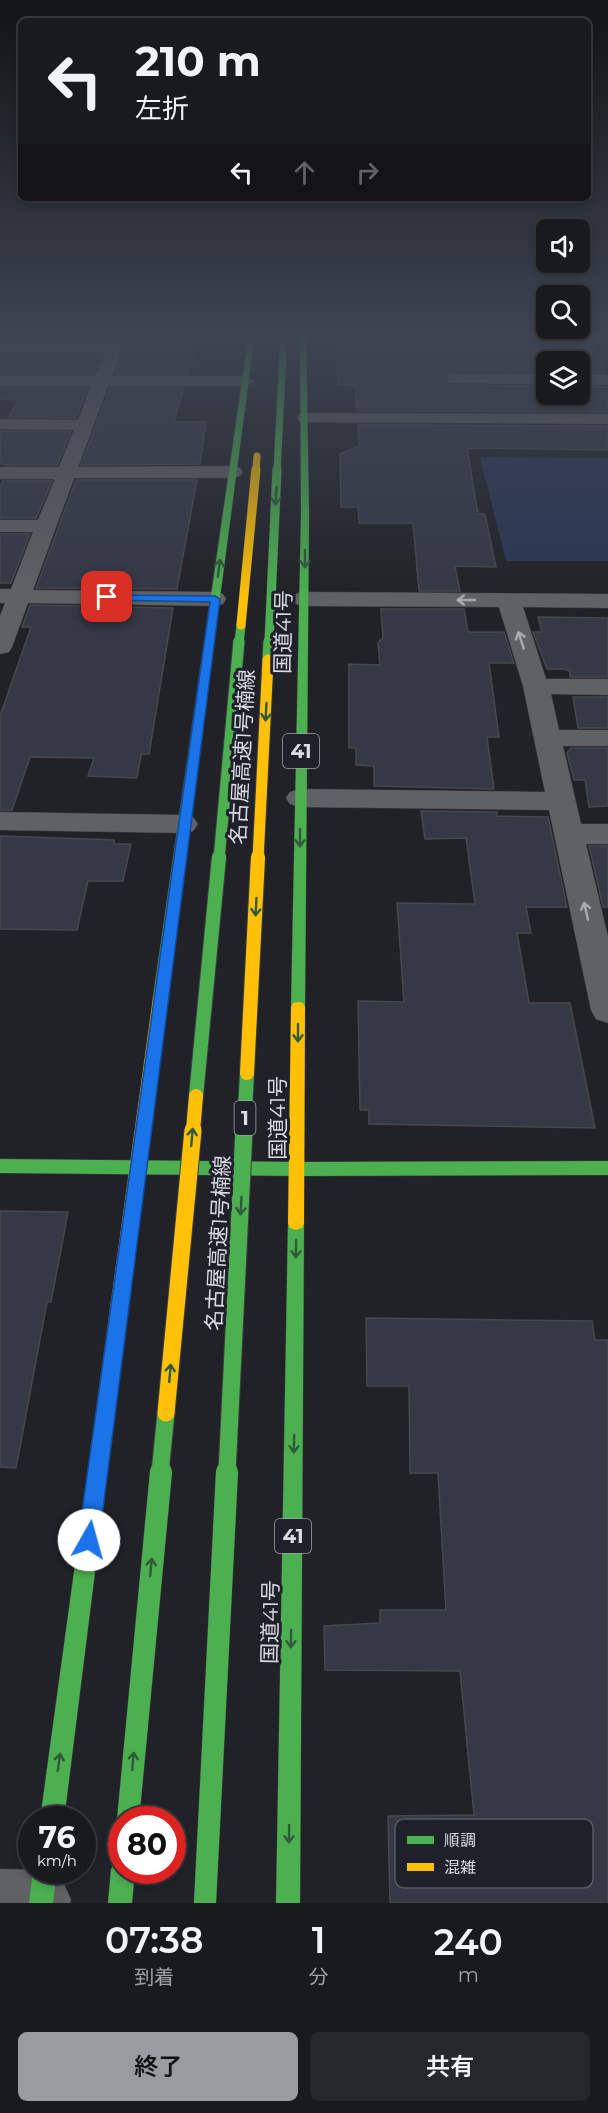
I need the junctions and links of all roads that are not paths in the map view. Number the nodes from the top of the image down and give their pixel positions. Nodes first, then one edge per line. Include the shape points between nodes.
1 (86, 422) edge
2 (240, 422) edge
3 (280, 422) edge
4 (306, 422) edge
5 (0, 424) edge
6 (85, 425) junction
7 (259, 440) dead end
8 (233, 472) junction
9 (0, 473) edge
10 (67, 473) junction
11 (0, 526) edge
12 (46, 526) junction
13 (10, 596) edge
14 (215, 599) junction
15 (304, 599) junction
16 (508, 601) junction
17 (608, 601) edge
18 (0, 647) edge
19 (536, 686) junction
20 (608, 687) edge
21 (547, 738) junction
22 (608, 738) edge
23 (300, 798) junction
24 (561, 801) junction
25 (0, 821) edge
26 (183, 824) junction
27 (568, 834) junction
28 (608, 834) edge
29 (601, 944) edge
30 (608, 1010) edge
31 (0, 1166) edge
32 (138, 1167) junction
33 (608, 1168) edge
34 (298, 1169) junction
35 (54, 1806) edge
36 (129, 1806) edge
37 (122, 1884) edge
38 (120, 1903) edge
39 (206, 1903) edge
40 (288, 1903) edge

1 - 6 street
2 - 8 main road
3 -> 39 main road, 名古屋高速1号楠線 / 1, bridge
4 -> 15 main road, 国道41号 / 41
5 - 6 street
6 - 10 street
36 -> 7 main road, 名古屋高速1号楠線, bridge
8 - 10 street
14 -> 8 main road
9 - 10 street
10 - 12 street
11 - 12 street
12 - 13 street
13 - 14 street
13 - 18 street
14 - 26 main road
16 -> 15 street
15 - 23 main road, 国道41号 / 41
16 - 17 street
19 -> 16 street
19 - 20 street
19 - 21 street
21 - 22 street
21 - 24 street
23 - 24 street
23 -> 34 main road, 国道41号 / 41
24 - 27 street
25 - 26 street
26 - 32 main road
27 - 28 street
29 -> 27 street
29 - 30 street
31 - 32 main road
32 - 34 main road
35 -> 32 main road
33 - 34 main road
34 -> 40 main road, 国道41号 / 41
37 - 38 main road

